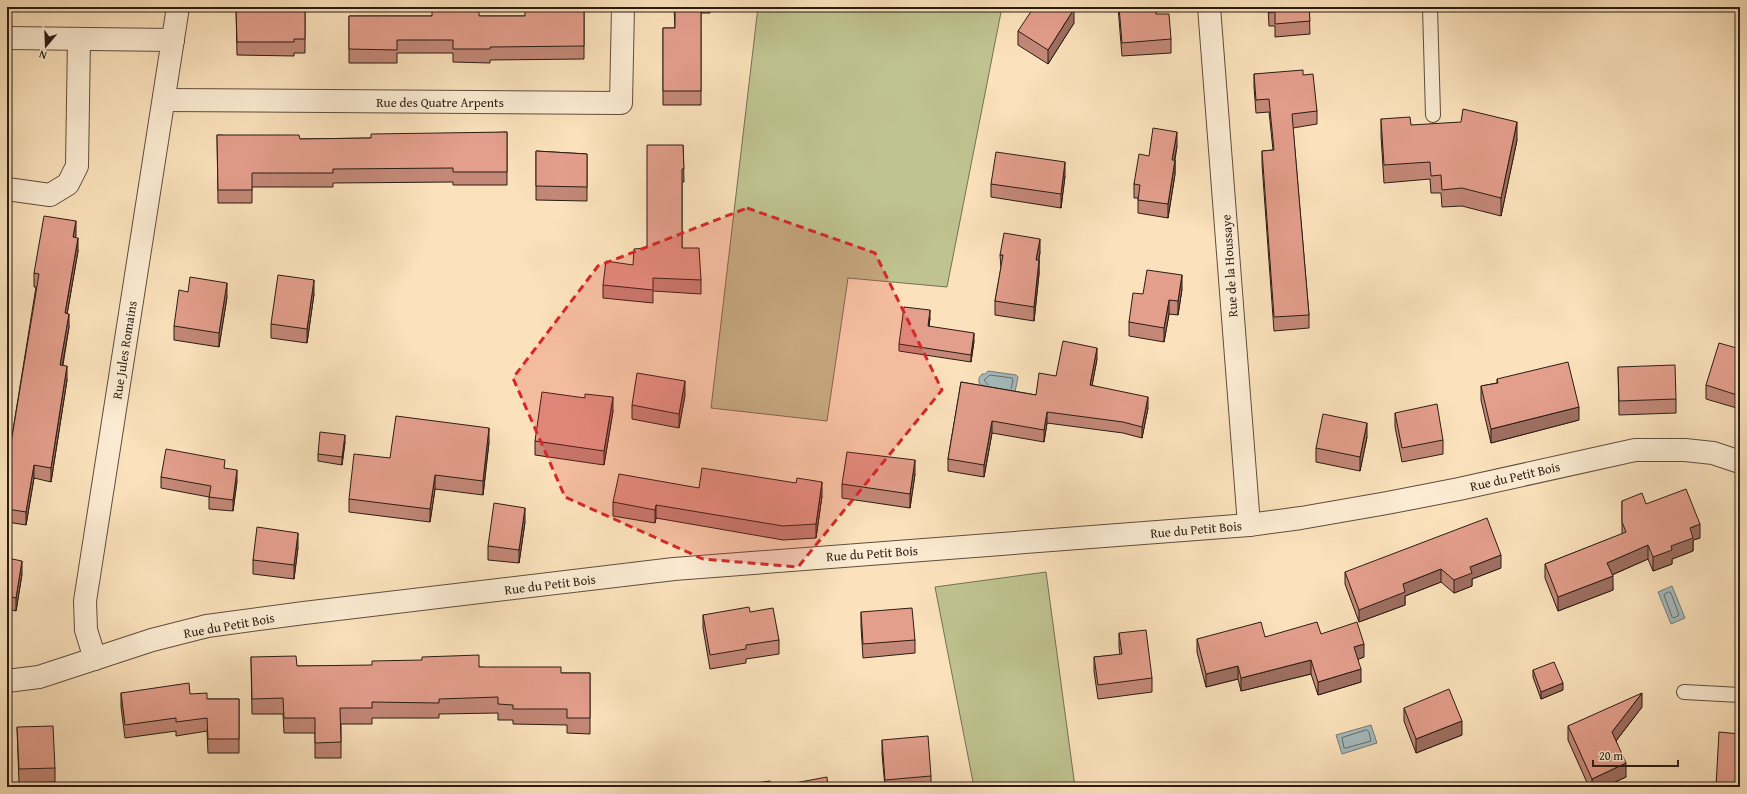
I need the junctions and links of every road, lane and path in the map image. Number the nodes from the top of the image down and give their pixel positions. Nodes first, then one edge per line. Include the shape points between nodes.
1 (178, 7) edge
2 (623, 7) edge
3 (1209, 7) edge
4 (1430, 7) edge
5 (7, 38) edge
6 (79, 39) junction
7 (173, 40) junction
8 (164, 100) junction
9 (1433, 115) dead end
10 (7, 189) edge
11 (1740, 462) edge
12 (1249, 524) junction
13 (95, 659) junction
14 (7, 681) edge
15 (1684, 692) dead end
16 (1740, 695) edge

1 - 7 street, Rue Jules Romains
2 - 8 street, Rue des Quatre Arpents via 621,103
3 - 12 street, Rue de la Houssaye
4 - 9 lane
5 - 6 street
6 - 7 street
6 - 10 street via 77,166 68,184 50,195
7 - 8 street, Rue Jules Romains
8 - 13 street, Rue Jules Romains via 84,601 86,630
11 - 12 street, Rue du Petit Bois via 1713,453 1635,450 1387,503
12 - 13 street, Rue du Petit Bois via 666,570 207,626 152,640
13 - 14 street, Rue du Petit Bois via 39,678
15 - 16 lane

